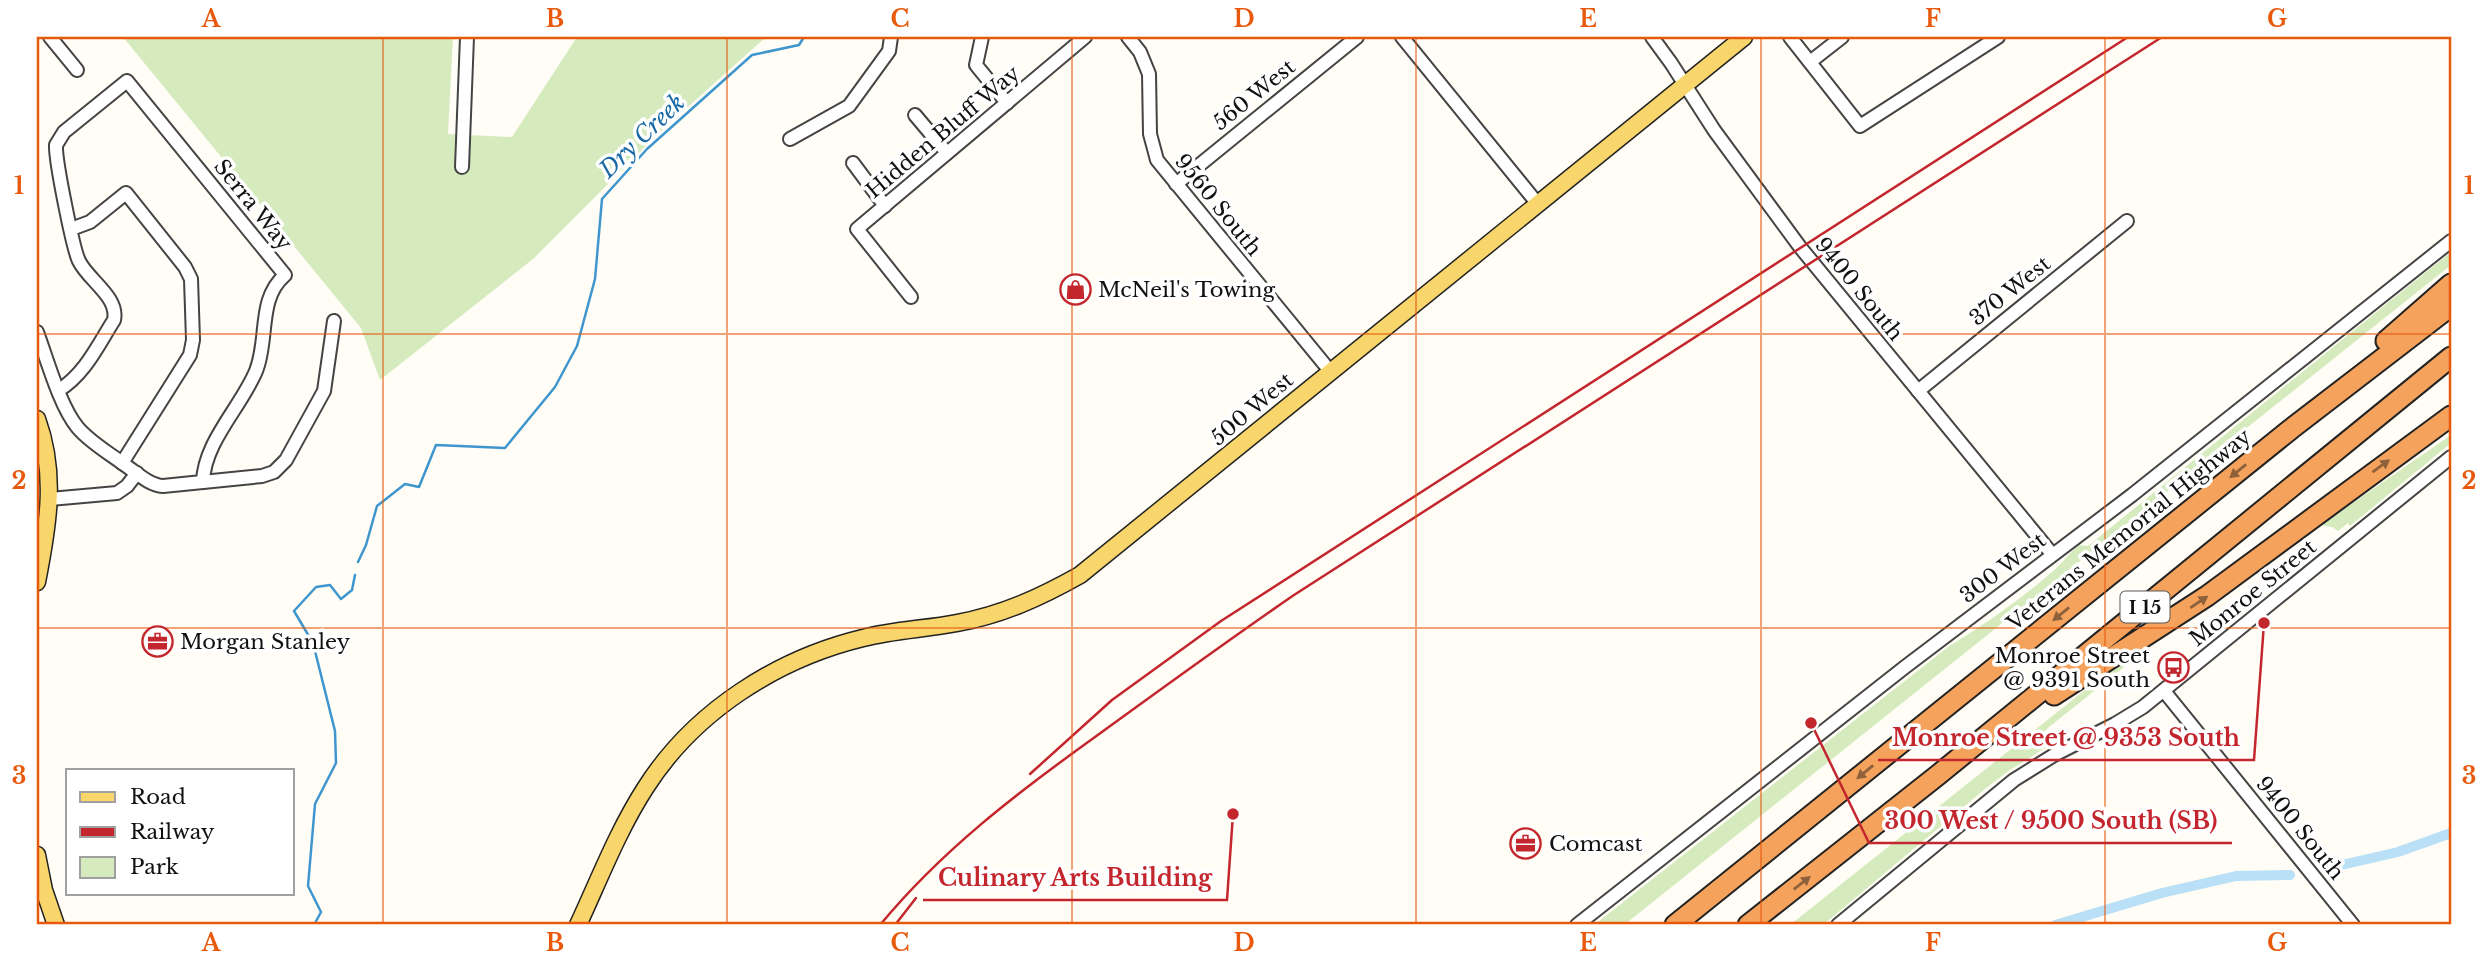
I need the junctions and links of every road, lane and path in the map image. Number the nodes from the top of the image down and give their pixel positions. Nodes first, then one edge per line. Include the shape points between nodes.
1 (50, 37) edge
2 (467, 37) edge
3 (891, 37) edge
4 (982, 37) edge
5 (1085, 37) edge
6 (1128, 37) edge
7 (1357, 37) edge
8 (1402, 37) edge
9 (1652, 37) edge
10 (1744, 37) edge
11 (1790, 37) edge
12 (1842, 37) edge
13 (1998, 37) edge
14 (1810, 62) junction
15 (77, 70) dead end
16 (1685, 85) junction
17 (1007, 103) junction
18 (915, 115) dead end
19 (790, 139) dead end
20 (947, 153) junction
21 (853, 163) dead end
22 (462, 167) dead end
23 (1176, 184) junction
24 (1537, 203) junction
25 (884, 206) junction
26 (2127, 220) dead end
27 (71, 229) junction
28 (2451, 241) edge
29 (2451, 284) edge
30 (911, 297) dead end
31 (2451, 306) edge
32 (334, 321) dead end
33 (37, 332) edge
34 (2451, 357) edge
35 (1330, 371) junction
36 (2451, 372) edge
37 (59, 390) junction
38 (1918, 391) junction
39 (2451, 415) edge
40 (37, 419) edge
41 (2291, 429) junction
42 (2351, 437) junction
43 (2451, 457) edge
44 (122, 463) junction
45 (137, 473) junction
46 (203, 482) junction
47 (50, 499) junction
48 (2052, 554) junction
49 (37, 582) edge
50 (2164, 691) junction
51 (1938, 775) junction
52 (37, 855) edge
53 (2348, 923) edge
54 (56, 925) edge
55 (578, 925) edge
56 (1577, 925) edge
57 (1675, 925) edge
58 (1748, 925) edge
59 (1838, 925) edge

1 - 15 street
2 - 22 street
3 - 19 street via 888,51 849,106
4 - 17 street via 976,65
5 - 17 street, Hidden Bluff Way
6 - 23 street, 9560 South via 1149,74 1150,134 1157,160
7 - 23 street, 560 West
8 - 24 street
9 - 16 street, 9400 South
10 - 16 main road, 500 West
11 - 14 street
12 - 14 street
13 - 14 street via 1860,126
16 - 24 main road, 500 West
16 - 38 street, 9400 South via 1800,247
17 - 20 street, Hidden Bluff Way
18 - 20 street
20 - 25 street, Hidden Bluff Way
21 - 25 street
23 - 35 street, 9560 South
24 - 35 main road, 500 West
25 - 30 street, Hidden Bluff Way via 857,229
26 - 38 street, 370 West
27 - 37 street via 80,263 115,313 81,371
27 - 44 street via 90,222 126,193 185,267 192,286 190,355
27 - 46 street, Serra Way via 55,151 58,140 127,81 285,275 270,292 257,369 205,460
28 - 48 street, 300 West
29 - 41 highway
31 - 41 highway, Veterans Memorial Highway / I 15
32 - 46 street via 324,391 283,464 262,476
33 - 37 street
34 - 42 highway, I 15
35 - 55 main road, 500 West via 1097,562 1051,591 987,617 832,646 774,672 729,700 677,746 644,790
36 - 42 highway
37 - 44 street via 77,426
38 - 48 street, 9400 South
51 -> 39 highway via 2207,596
40 - 47 main road via 49,466
41 -> 57 highway, Veterans Memorial Highway / I 15
42 - 51 highway, I 15
43 - 50 street, Monroe Street
44 - 45 street
45 - 46 street via 160,486
45 - 47 street via 117,493
47 - 49 main road
48 - 56 street, 300 West
50 - 53 street, 9400 South
50 - 59 street, Monroe Street via 2014,780
58 -> 51 highway, I 15
52 - 54 main road

